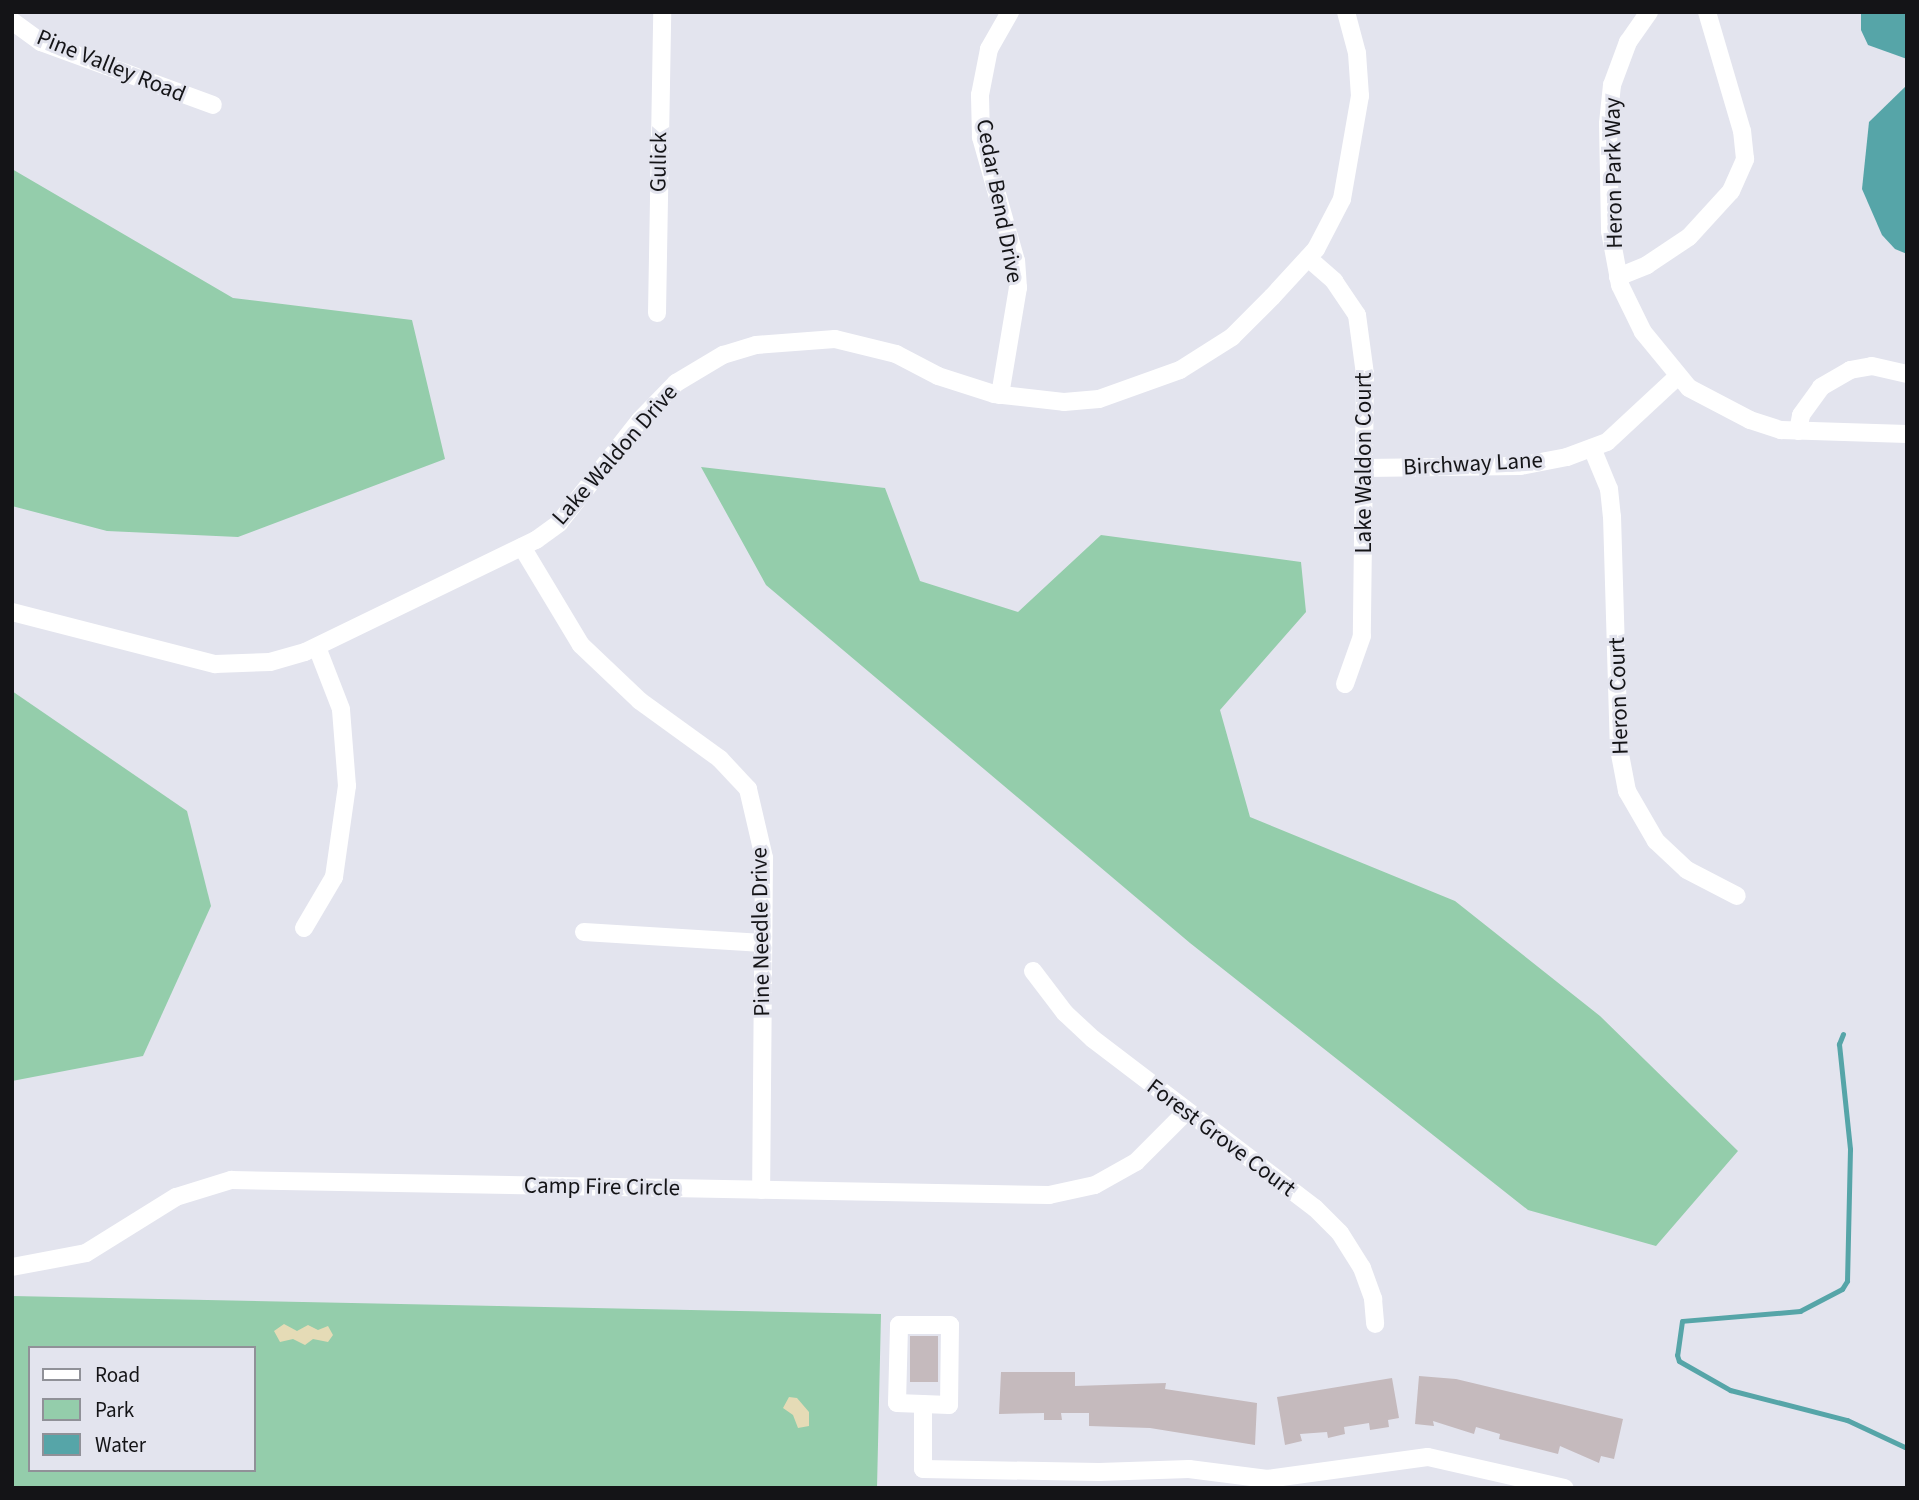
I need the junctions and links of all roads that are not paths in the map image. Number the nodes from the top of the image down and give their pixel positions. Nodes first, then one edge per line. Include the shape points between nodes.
1 (662, 12) edge
2 (1010, 12) edge
3 (1346, 12) edge
4 (1648, 12) edge
5 (1707, 12) edge
6 (12, 21) edge
7 (213, 105) dead end
8 (1308, 258) junction
9 (1618, 278) junction
10 (657, 313) dead end
11 (1907, 374) edge
12 (1678, 376) junction
13 (1000, 395) junction
14 (1798, 431) junction
15 (1907, 434) edge
16 (1592, 447) junction
17 (1365, 468) junction
18 (522, 547) junction
19 (12, 612) edge
20 (317, 648) junction
21 (1345, 684) dead end
22 (1737, 896) dead end
23 (304, 928) dead end
24 (584, 932) dead end
25 (763, 943) junction
26 (1033, 971) dead end
27 (1185, 1113) junction
28 (761, 1190) junction
29 (12, 1267) edge
30 (1375, 1324) dead end
31 (923, 1404) junction
32 (1164, 1470) junction
33 (1099, 1472) junction
34 (1112, 1488) edge
35 (1154, 1488) edge
36 (1565, 1488) edge

1 - 10 street, Gulick
2 - 13 street, Cedar Bend Drive via 989,49 980,95 981,137 1016,261 1018,288
3 - 8 street, Lake Waldon Drive via 1357,52 1355,140 1342,199
4 - 9 street, Heron Park Way via 1628,42 1612,85 1611,231
5 - 9 street via 1739,120 1745,159 1731,191 1689,237
6 - 7 street, Pine Valley Road via 41,42
8 - 13 street, Lake Waldon Drive via 1232,337 1160,379 1099,399 1065,402
8 - 17 street, Lake Waldon Court via 1334,281 1357,316 1365,374
9 - 12 street, Heron Park Way via 1643,332
11 - 14 street via 1872,366 1850,370 1821,387 1801,415
12 - 14 street, Heron Park Way via 1721,408 1781,430
12 - 16 street, Birchway Lane via 1632,421
13 - 18 street, Lake Waldon Drive via 938,376 895,354 835,339 794,339 723,355 676,383 640,420 559,523
14 - 15 street, Heron Park Way
16 - 17 street, Birchway Lane via 1520,466
16 - 22 street, Heron Court via 1609,489 1612,516 1619,750 1627,791 1656,841 1687,870
17 - 21 street, Lake Waldon Court via 1362,636
18 - 20 street, Lake Waldon Drive
18 - 25 street, Pine Needle Drive via 581,645 640,701 720,759 748,789 764,858
19 - 20 street, Lake Waldon Drive via 215,664 270,662
20 - 23 street via 341,709 347,786 334,877
24 - 25 street
25 - 28 street, Pine Needle Drive
26 - 27 street, Forest Grove Court via 1065,1013
27 - 28 street, Camp Fire Circle via 1136,1162 1095,1185 1049,1195
27 - 30 street, Forest Grove Court via 1315,1209 1340,1233 1362,1268 1373,1299
28 - 29 street, Camp Fire Circle via 231,1181 176,1197 86,1253
31 - 31 street via 949,1405 950,1325 899,1325 897,1403
31 - 33 street via 923,1469
32 - 33 street
32 - 35 street
32 - 36 street via 1267,1479 1428,1457
33 - 34 street

